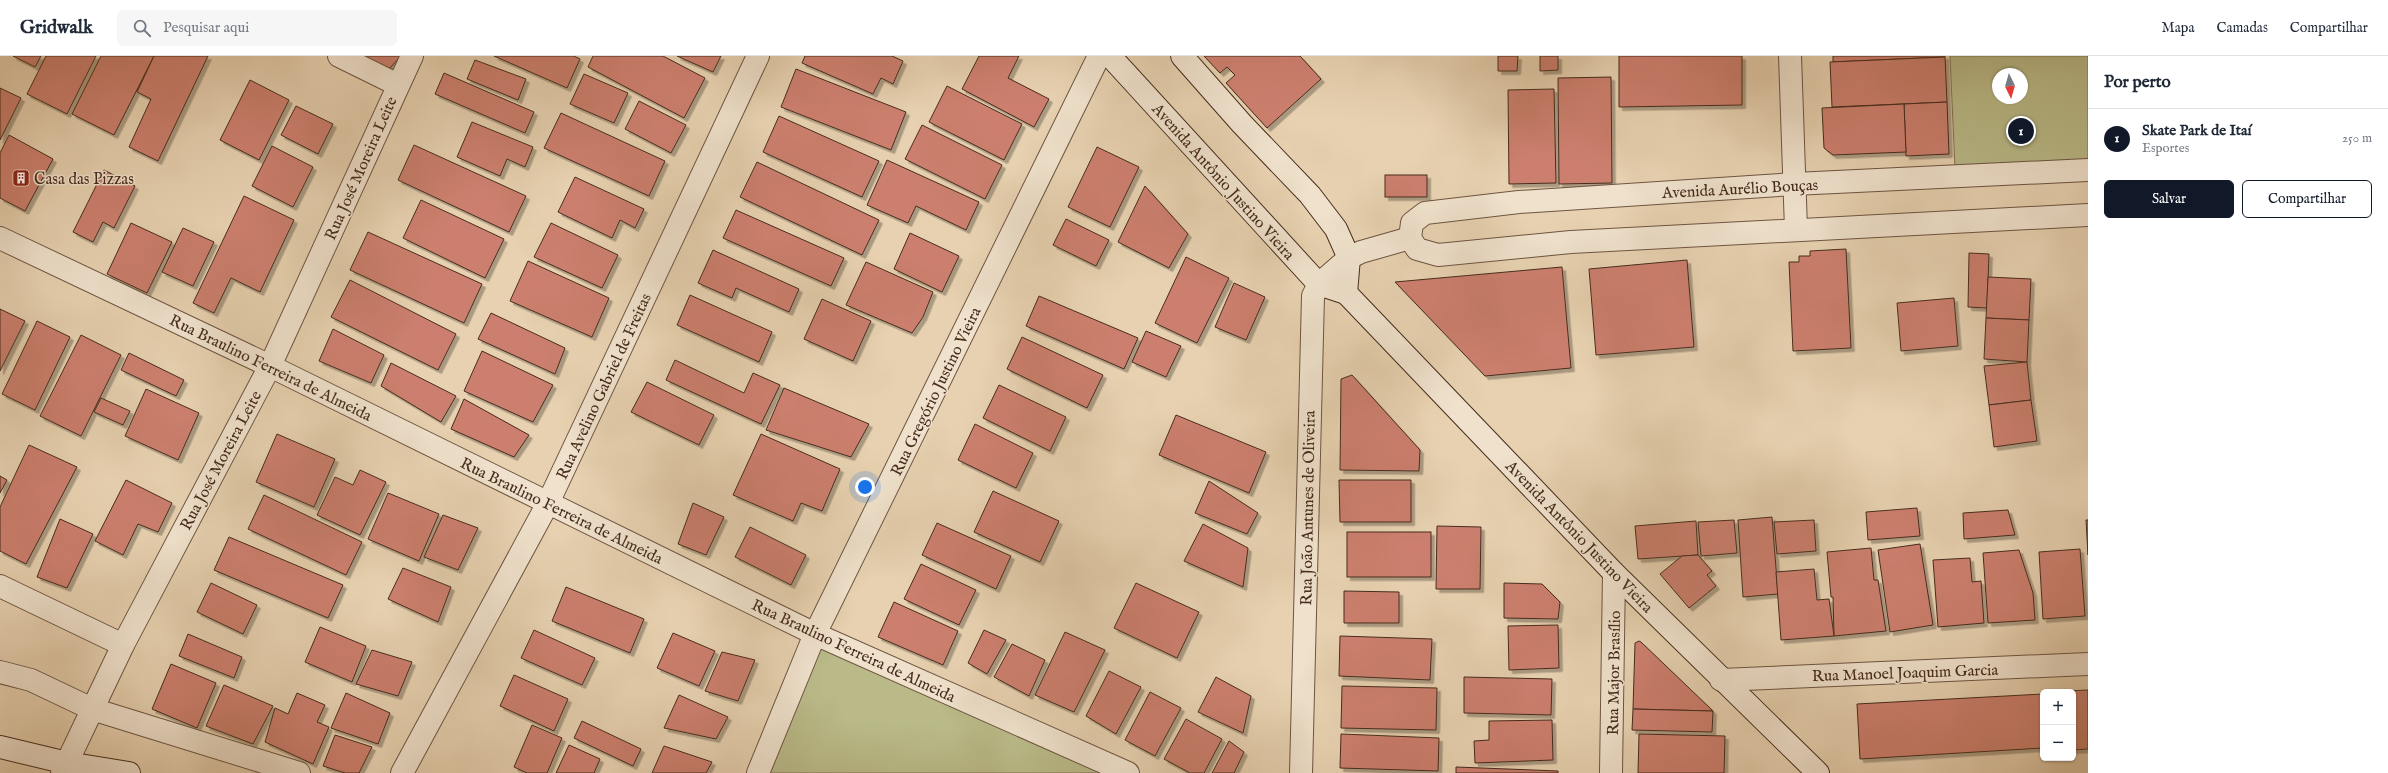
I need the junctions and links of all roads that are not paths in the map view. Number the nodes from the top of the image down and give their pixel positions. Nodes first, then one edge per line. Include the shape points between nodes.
1 (339, 56) edge
2 (412, 56) edge
3 (758, 56) edge
4 (1099, 56) edge
5 (1110, 56) edge
6 (1182, 56) edge
7 (1790, 56) edge
8 (398, 85) junction
9 (2088, 170) edge
10 (1794, 184) junction
11 (2088, 215) edge
12 (1796, 229) junction
13 (0, 238) edge
14 (1410, 238) junction
15 (1349, 258) junction
16 (1319, 284) junction
17 (1346, 293) junction
18 (270, 366) junction
19 (548, 503) junction
20 (1614, 573) junction
21 (0, 586) edge
22 (815, 634) junction
23 (123, 645) junction
24 (2088, 664) edge
25 (0, 672) edge
26 (1721, 680) junction
27 (92, 709) junction
28 (0, 747) edge
29 (64, 768) edge
30 (129, 773) edge
31 (299, 773) edge
32 (402, 773) edge
33 (758, 773) edge
34 (1128, 773) edge
35 (1301, 773) edge
36 (1612, 773) edge
37 (1818, 773) edge

1 - 8 street
2 - 8 street, Rua José Moreira Leite
3 - 19 street, Rua Avelino Gabriel de Freitas
4 - 22 street, Rua Gregório Justino Vieira
5 - 16 street, Avenida Antônio Justino Vieira
6 - 15 street via 1310,195 1336,229
7 - 10 street
8 - 18 street, Rua José Moreira Leite
9 - 10 street, Avenida Aurélio Bouças
10 - 12 street
10 - 14 street, Avenida Aurélio Bouças via 1520,202 1425,213 1412,223
11 - 12 street
12 - 14 street via 1571,242 1438,255 1417,249
13 - 18 street, Rua Braulino Ferreira de Almeida
14 - 15 street
15 - 16 street
15 - 17 street
16 - 17 street, Avenida Antônio Justino Vieira
16 - 35 street, Rua João Antunes de Oliveira via 1315,289 1312,309
17 - 20 street, Avenida Antônio Justino Vieira
18 - 19 street, Rua Braulino Ferreira de Almeida
18 - 23 street, Rua José Moreira Leite
19 - 22 street, Rua Braulino Ferreira de Almeida
19 - 32 street, Rua Avelino Gabriel de Freitas
20 - 26 street, Avenida Antônio Justino Vieira
20 - 36 street, Rua Major Brasílio
21 - 23 street
22 - 33 street, Rua Gregório Justino Vieira
22 - 34 street, Rua Braulino Ferreira de Almeida
23 - 27 street, Rua José Moreira Leite
24 - 26 street, Rua Manoel Joaquim Garcia
25 - 27 street via 31,680
26 - 37 street, Avenida Antônio Justino Vieira
27 - 29 street, Rua José Moreira Leite
27 - 31 street
28 - 29 street
29 - 30 street

